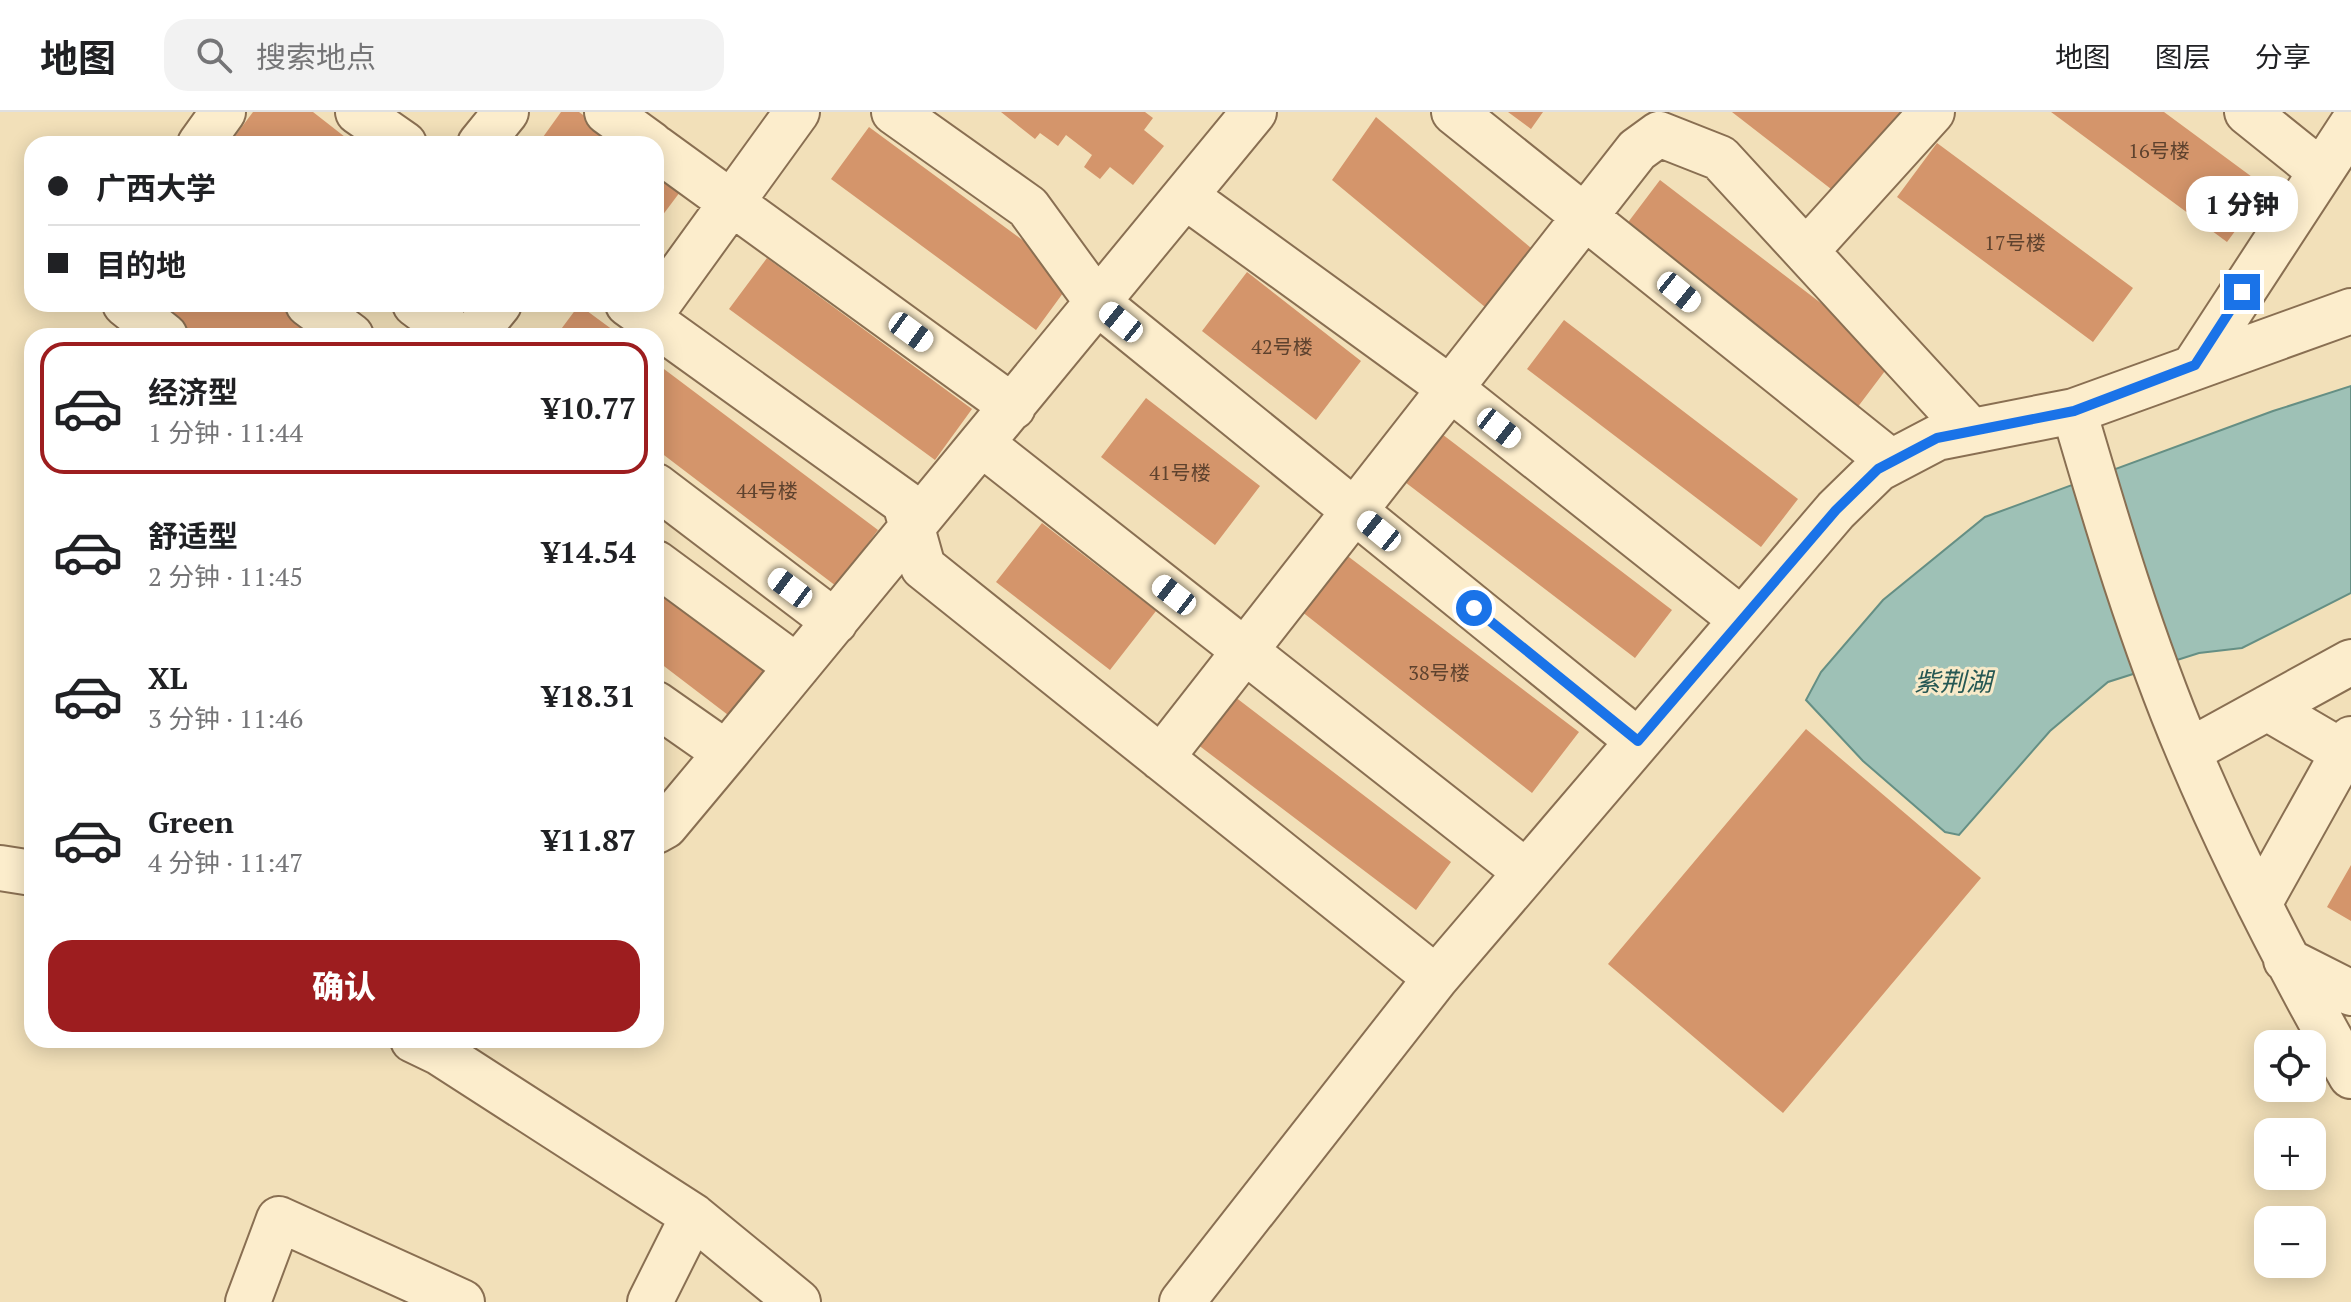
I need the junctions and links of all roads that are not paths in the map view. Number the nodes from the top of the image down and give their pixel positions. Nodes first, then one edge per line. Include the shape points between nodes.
1 (223, 112) edge
2 (358, 112) edge
3 (506, 112) edge
4 (607, 112) edge
5 (797, 112) edge
6 (894, 112) edge
7 (1454, 112) edge
8 (2247, 112) edge
9 (1930, 113) edge
10 (1247, 115) edge
11 (2351, 126) edge
12 (206, 136) edge
13 (392, 136) edge
14 (486, 136) edge
15 (640, 136) edge
16 (664, 154) edge
17 (2319, 170) junction
18 (1185, 196) junction
19 (732, 202) junction
20 (1585, 216) junction
21 (1806, 251) junction
22 (664, 281) edge
23 (1098, 303) junction
24 (2351, 311) edge
25 (135, 312) edge
26 (319, 312) edge
27 (426, 312) edge
28 (492, 312) edge
29 (639, 312) edge
30 (155, 328) edge
31 (340, 328) edge
32 (447, 328) edge
33 (480, 328) edge
34 (662, 328) edge
35 (664, 330) edge
36 (2195, 365) junction
37 (1451, 389) junction
38 (1013, 407) junction
39 (1971, 431) junction
40 (2080, 431) junction
41 (982, 444) junction
42 (1891, 462) junction
43 (664, 492) edge
44 (1356, 512) junction
45 (911, 530) junction
46 (664, 569) edge
47 (1742, 620) junction
48 (835, 622) junction
49 (1245, 652) junction
50 (2351, 662) edge
51 (797, 667) junction
52 (2267, 708) junction
53 (664, 710) edge
54 (1638, 741) junction
55 (2349, 749) edge
56 (2189, 751) junction
57 (726, 753) junction
58 (1161, 758) junction
59 (664, 827) edge
60 (0, 868) edge
61 (24, 872) edge
62 (1526, 872) junction
63 (2259, 904) junction
64 (2286, 960) junction
65 (1436, 978) junction
66 (2351, 993) edge
67 (440, 1048) edge
68 (2351, 1076) edge
69 (693, 1216) junction
70 (248, 1302) edge
71 (462, 1302) edge
72 (650, 1302) edge
73 (798, 1302) edge
74 (1182, 1302) edge

1 - 12 street
2 - 13 street
3 - 14 street
4 - 15 street
5 - 19 street
6 - 23 street via 1028,207
7 - 20 street
8 - 17 street
9 - 21 street
10 - 18 street
11 - 17 street
16 - 19 street
17 - 36 street
18 - 23 street
18 - 37 street
19 - 22 street
19 - 38 street
20 - 21 street via 1637,150 1659,134 1720,158
20 - 37 street
20 - 42 street
21 - 39 street
23 - 38 street
23 - 44 street
24 - 36 street
25 - 30 street
26 - 31 street
27 - 32 street
28 - 33 street
29 - 34 street
35 - 45 street via 905,503
36 - 40 street
37 - 44 street
37 - 47 street
38 - 41 street
39 - 40 street
39 - 42 street via 1937,438
40 - 56 street
41 - 45 street
41 - 49 street
42 - 47 street via 1836,510
43 - 48 street
44 - 49 street
44 - 54 street
45 - 48 street
45 - 58 street via 923,567
46 - 51 street
47 - 54 street
48 - 51 street
49 - 58 street
49 - 62 street
50 - 52 street
51 - 57 street
52 - 55 street
52 - 56 street
53 - 57 street
54 - 62 street
55 - 63 street
56 - 63 street
57 - 59 street
58 - 65 street
60 - 61 street
62 - 65 street
63 - 64 street
64 - 66 street
64 - 68 street
65 - 74 street
67 - 69 street
69 - 72 street
69 - 73 street
70 - 71 street via 279,1219

